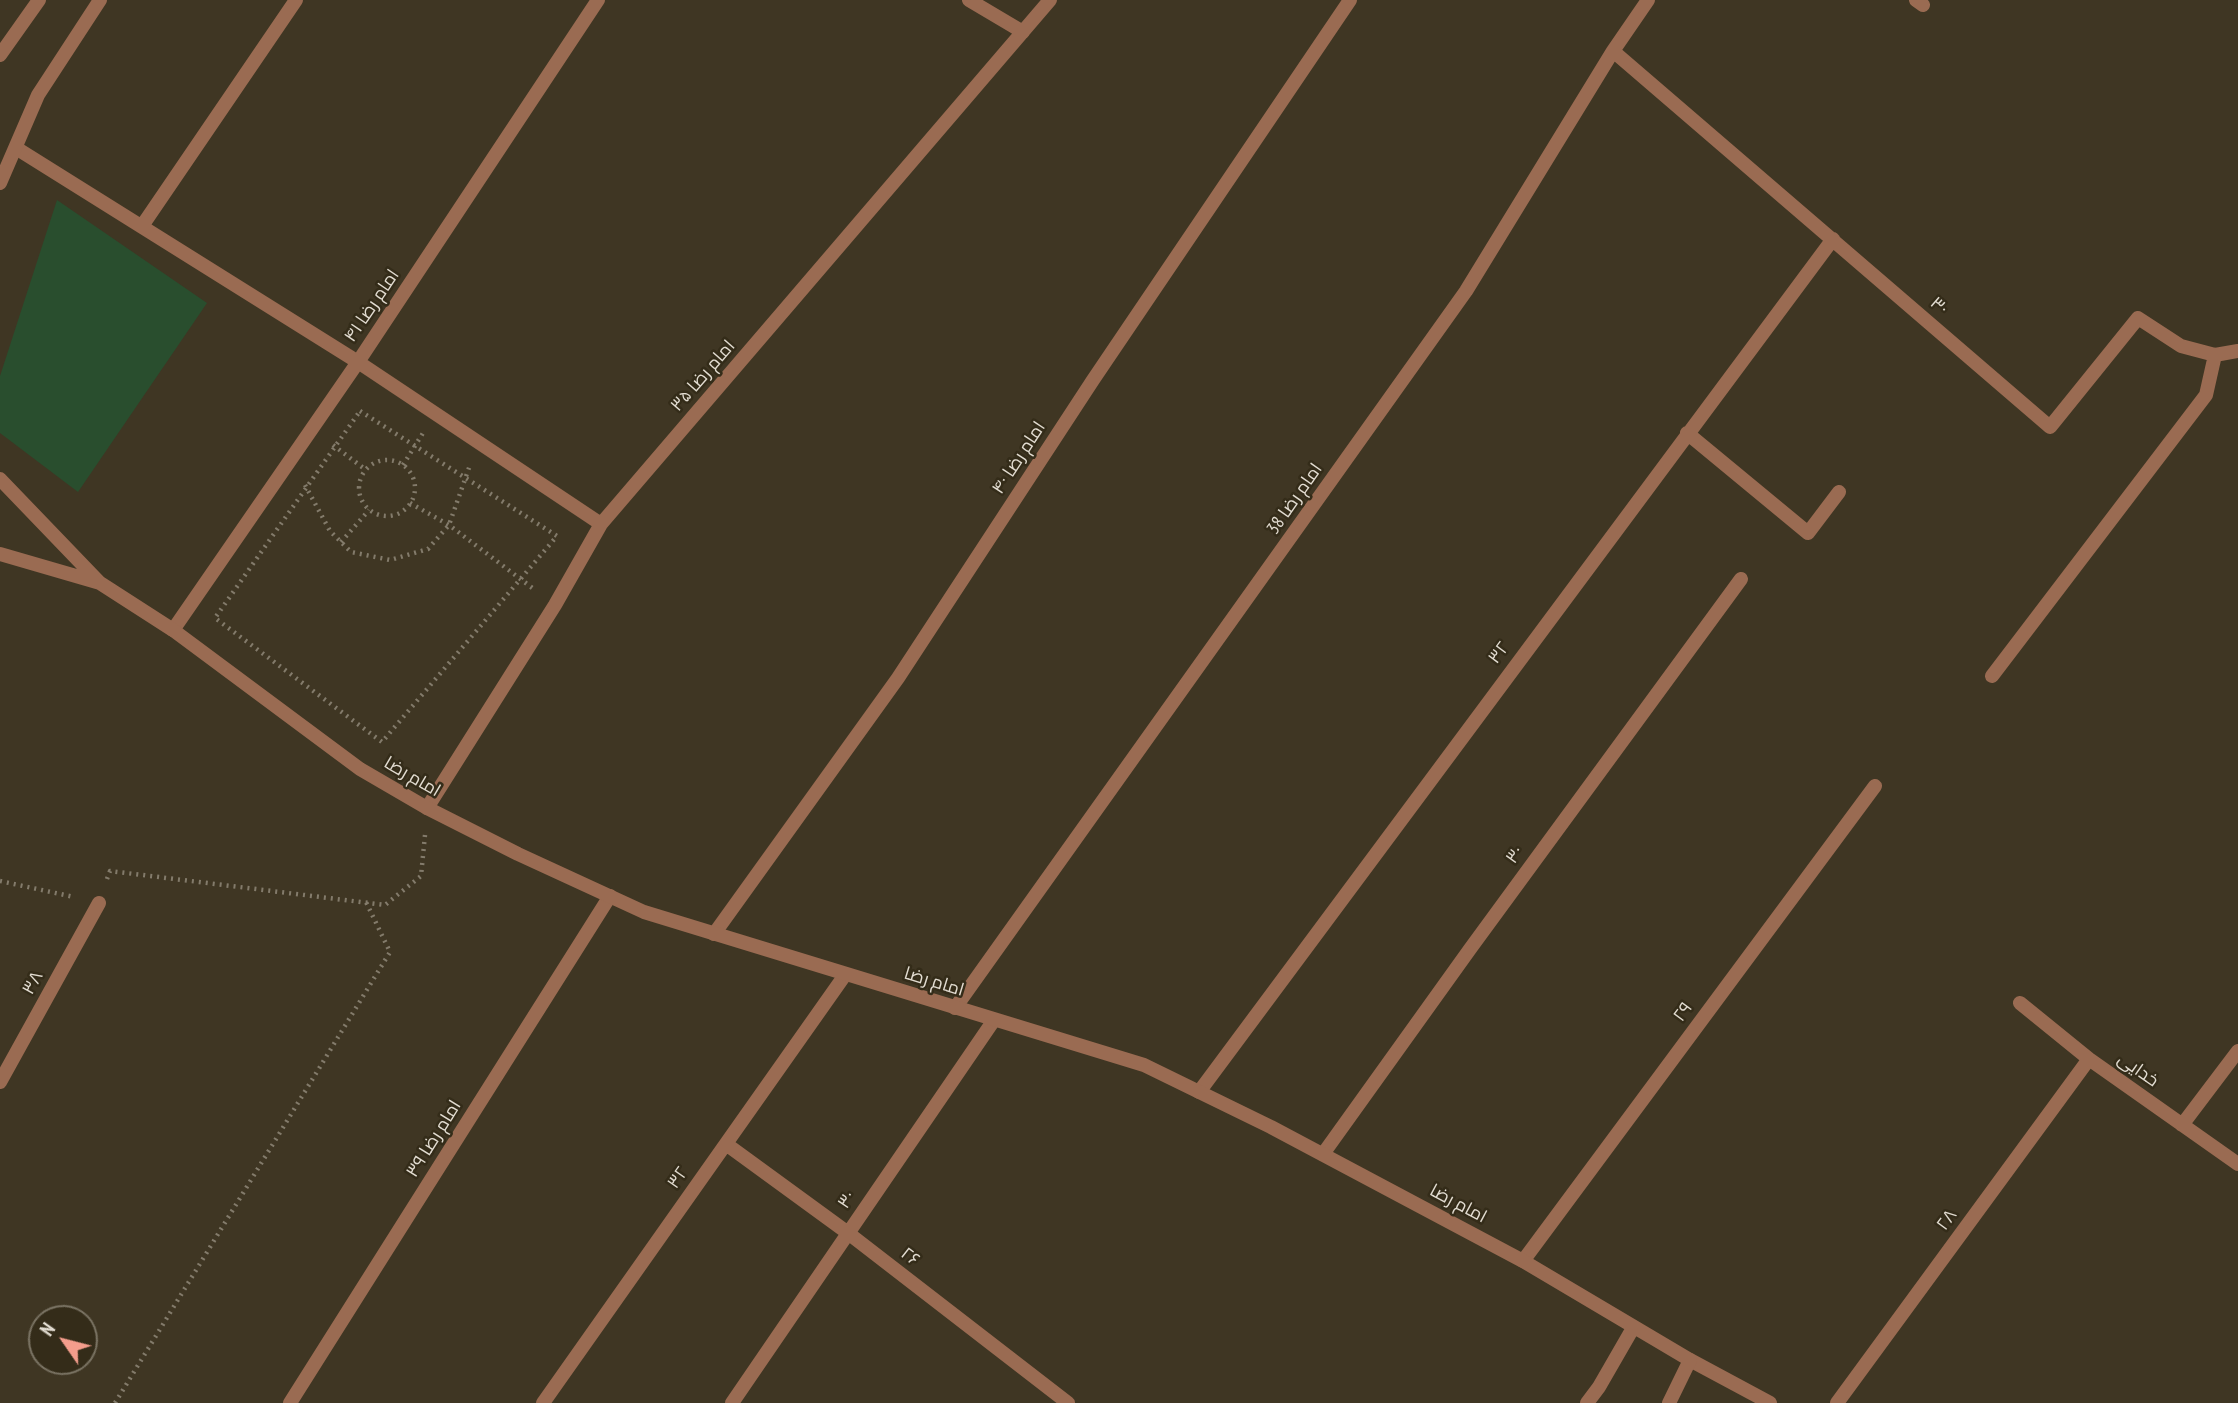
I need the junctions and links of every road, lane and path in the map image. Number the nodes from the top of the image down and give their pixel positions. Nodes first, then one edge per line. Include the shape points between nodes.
1 (39, 0) edge
2 (100, 0) edge
3 (296, 0) edge
4 (598, 0) edge
5 (969, 0) edge
6 (1051, 0) edge
7 (1350, 0) edge
8 (1647, 0) edge
9 (1023, 32) junction
10 (1613, 51) junction
11 (0, 55) edge
12 (16, 148) junction
13 (0, 183) edge
14 (142, 226) junction
15 (1833, 239) junction
16 (2238, 351) edge
17 (2215, 355) junction
18 (358, 362) junction
19 (435, 413) junction
20 (310, 432) junction
21 (1686, 433) junction
22 (475, 440) junction
23 (335, 447) junction
24 (416, 447) junction
25 (290, 460) junction
26 (403, 465) junction
27 (366, 470) junction
28 (0, 479) edge
29 (466, 479) junction
30 (307, 487) junction
31 (1839, 492) dead end
32 (410, 503) junction
33 (369, 510) junction
34 (601, 524) junction
35 (449, 525) junction
36 (341, 542) junction
37 (0, 554) edge
38 (520, 578) junction
39 (1741, 579) dead end
40 (100, 583) junction
41 (555, 606) junction
42 (173, 630) junction
43 (1992, 676) dead end
44 (1875, 786) dead end
45 (427, 808) junction
46 (0, 881) edge
47 (610, 896) junction
48 (99, 902) junction
49 (366, 902) junction
50 (714, 934) junction
51 (845, 975) junction
52 (2020, 1003) dead end
53 (955, 1008) junction
54 (994, 1020) junction
55 (2238, 1051) edge
56 (2088, 1059) junction
57 (0, 1082) edge
58 (1199, 1091) junction
59 (2182, 1125) junction
60 (726, 1144) junction
61 (1323, 1154) junction
62 (2238, 1164) edge
63 (848, 1233) junction
64 (1523, 1261) junction
65 (1633, 1328) junction
66 (1690, 1360) junction
67 (114, 1403) edge
68 (290, 1403) edge
69 (543, 1403) edge
70 (732, 1403) edge
71 (1068, 1403) edge
72 (1587, 1403) edge
73 (1669, 1403) edge
74 (1770, 1403) edge
75 (1837, 1403) edge

1 - 11 street
2 - 12 street via 38,95
3 - 14 street
4 - 18 street, امام رضا ۴۱
5 - 9 street
6 - 9 street, امام رضا ۳۵
7 - 50 street, امام رضا ۴۰ via 898,678
8 - 10 street, امام رضا 38
9 - 34 street, امام رضا ۳۵
10 - 15 street, ۳۰
10 - 53 street, امام رضا 38 via 1466,291
12 - 13 street
12 - 14 street
14 - 18 street
15 - 17 street, ۳۰ via 2050,427 2138,318 2181,346
15 - 21 street, ۳۲
16 - 17 street, ۳۰
17 - 43 street via 2206,395
18 - 19 street
18 - 20 street, امام رضا ۴۱
19 - 22 street
19 - 24 path
20 - 23 path
20 - 25 street, امام رضا ۴۱
21 - 31 street via 1808,533
21 - 58 street, ۳۲
22 - 29 path
22 - 34 street
23 - 24 path via 360,411
23 - 27 path
23 - 30 path
24 - 26 path
24 - 29 path
25 - 30 path
25 - 42 street, امام رضا ۴۱
26 - 27 path via 395,459 372,462
26 - 32 path via 413,473 415,496
27 - 33 path via 358,480 360,503
28 - 40 street
29 - 35 path
29 - 38 path via 556,536
30 - 36 path via 330,531
30 - 38 path via 215,618 382,742
32 - 33 path via 401,514 379,517
32 - 35 path
33 - 36 path
34 - 41 street, امام رضا ۳۵
35 - 36 path via 428,549 390,560 351,552
35 - 38 path
37 - 40 street
38 - 41 path
39 - 61 street, ۳۰
40 - 42 street, امام رضا
41 - 45 street, امام رضا ۳۵
42 - 45 street, امام رضا via 360,769
44 - 64 street, ۲۹
45 - 47 street, امام رضا
45 - 49 path via 421,876 385,905
46 - 48 path
47 - 50 street, امام رضا
47 - 68 street, امام رضا ۳۹
48 - 49 path via 110,871
48 - 57 street, ۳۸
49 - 67 path via 390,952
50 - 51 street, امام رضا
51 - 53 street, امام رضا
51 - 60 street, ۳۲
52 - 56 street, خدایی
53 - 54 street, امام رضا
54 - 58 street, امام رضا via 1144,1065
54 - 63 street, ۳۰
55 - 59 street
56 - 59 street, خدایی
56 - 75 street, ۲۸
58 - 61 street, امام رضا
59 - 62 street, خدایی
60 - 63 street, ۲۶
60 - 69 street, ۳۲
61 - 64 street, امام رضا
63 - 70 street, ۳۰
63 - 71 street, ۲۶
64 - 65 street, امام رضا
65 - 66 street, امام رضا
65 - 72 street
66 - 73 street
66 - 74 street, امام رضا

